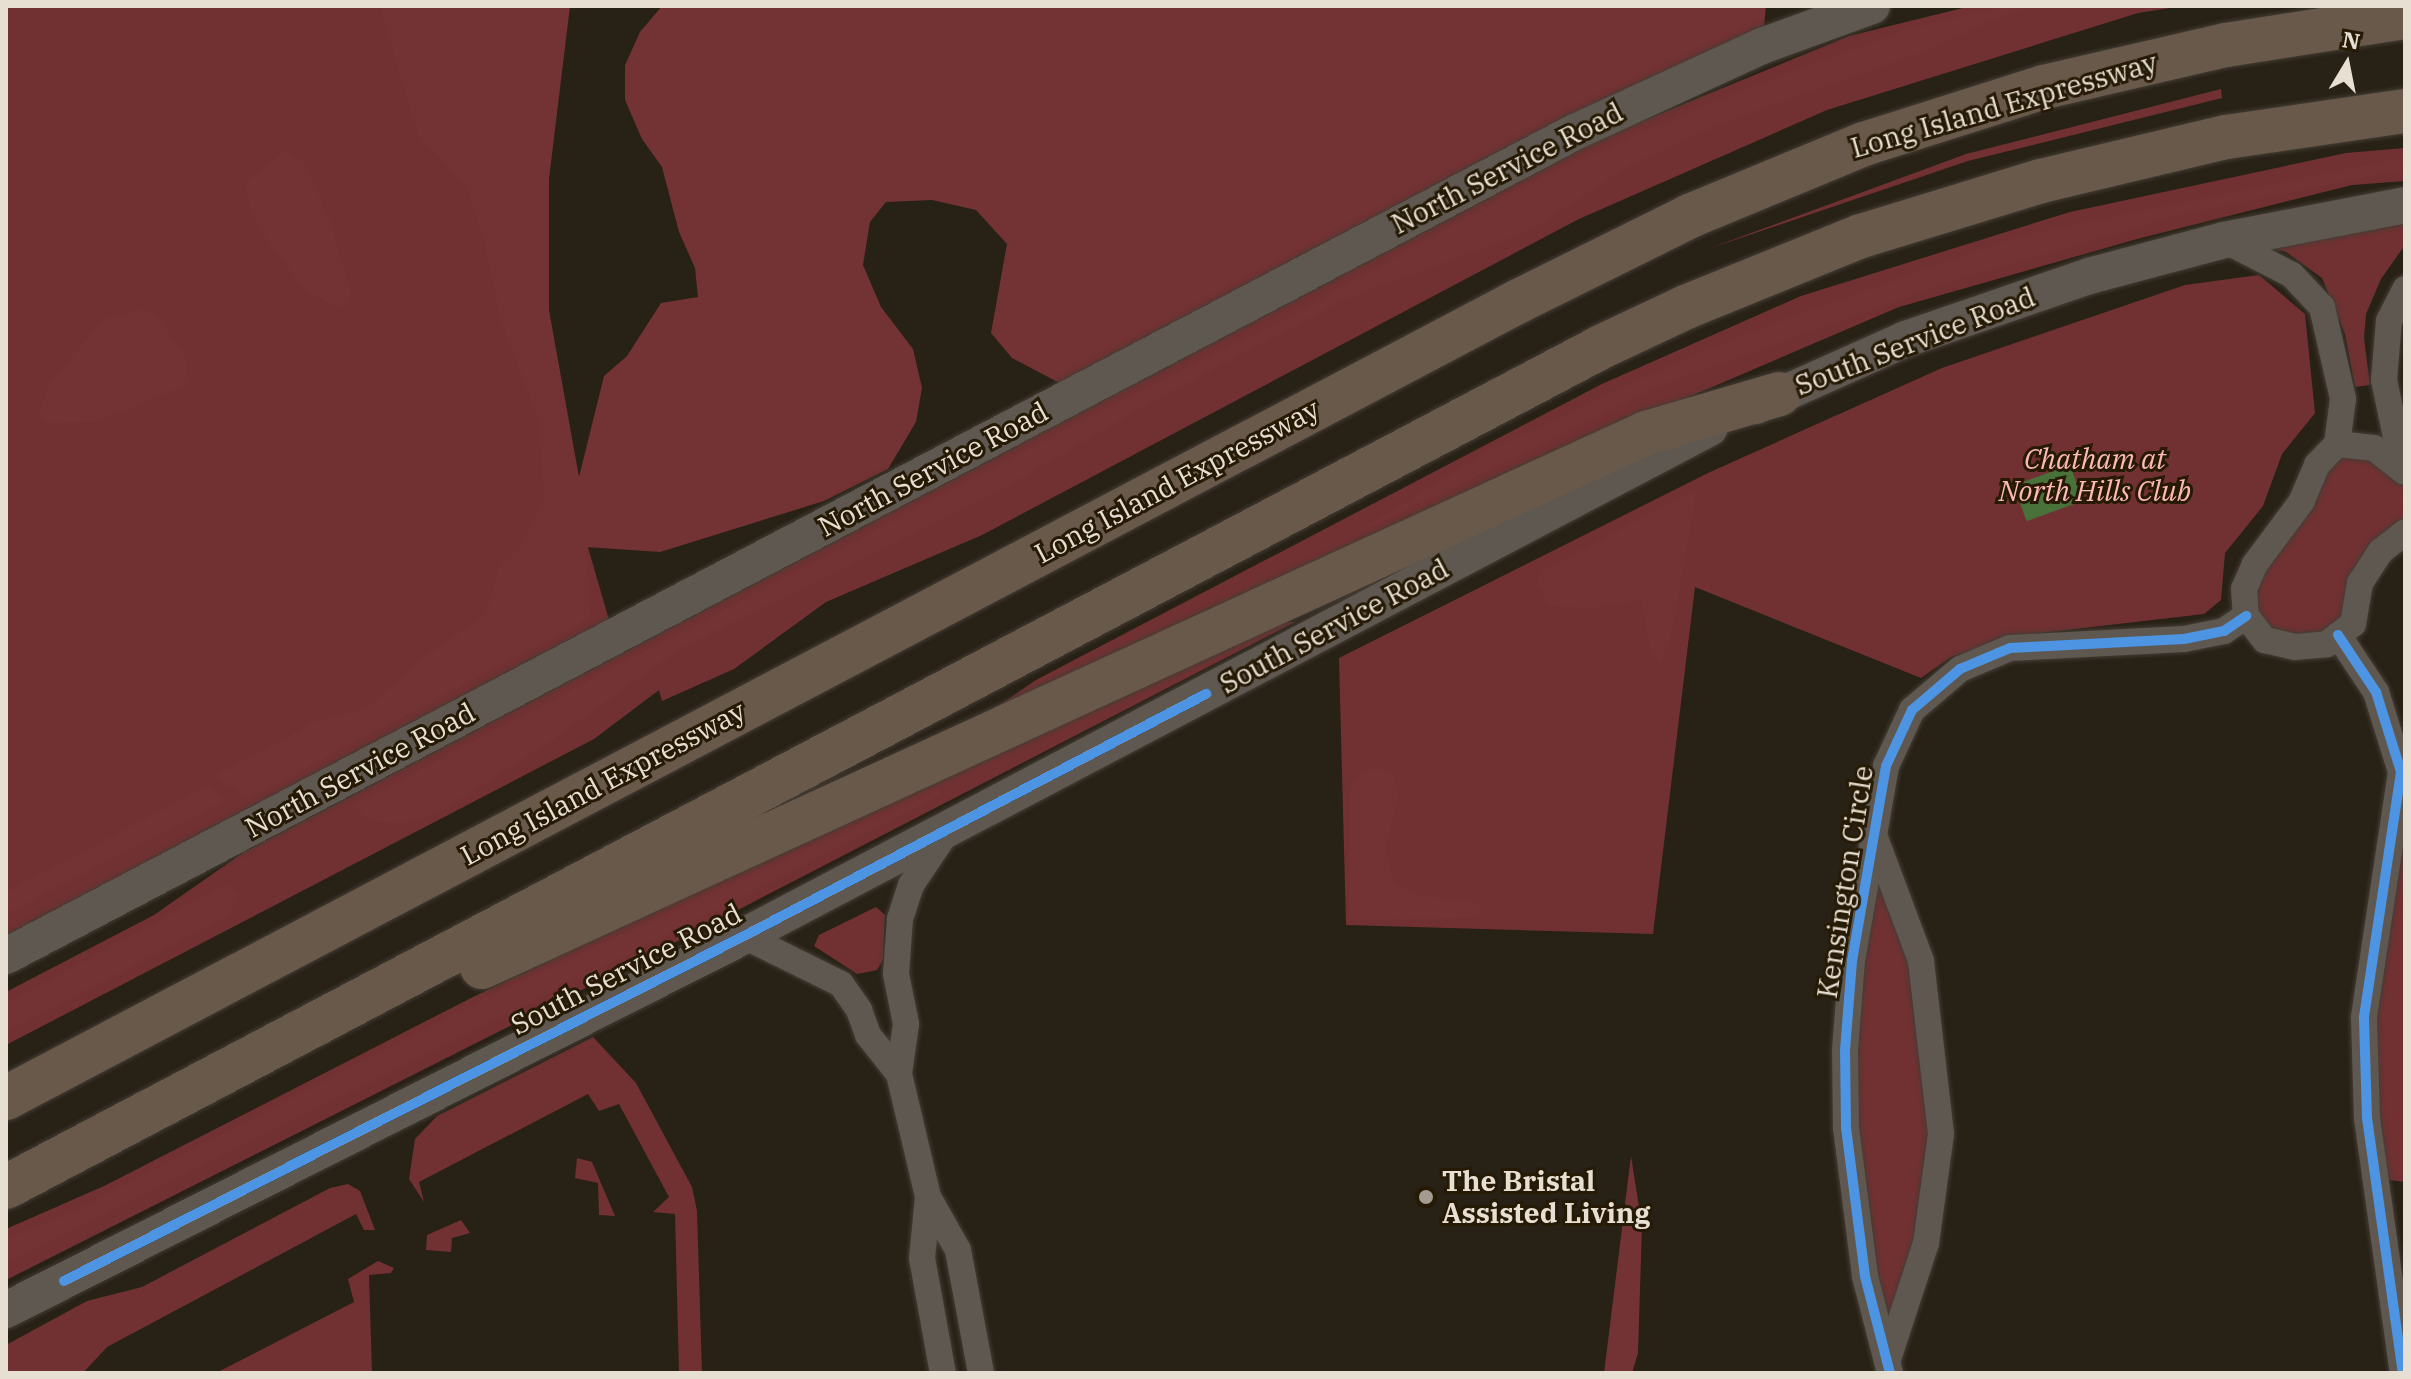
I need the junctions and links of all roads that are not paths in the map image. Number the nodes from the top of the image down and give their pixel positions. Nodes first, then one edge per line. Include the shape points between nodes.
1 (1872, 6) edge
2 (2405, 17) edge
3 (2405, 111) edge
4 (2405, 205) edge
5 (2224, 240) junction
6 (2405, 289) edge
7 (1779, 394) junction
8 (2337, 444) junction
9 (2404, 471) edge
10 (2405, 532) edge
11 (2246, 616) junction
12 (2338, 635) junction
13 (949, 828) junction
14 (1874, 835) junction
15 (744, 936) junction
16 (6, 956) edge
17 (389, 986) junction
18 (899, 1074) junction
19 (6, 1098) edge
20 (6, 1187) edge
21 (928, 1197) junction
22 (6, 1310) edge
23 (1888, 1368) edge
24 (943, 1373) edge
25 (981, 1373) edge
26 (2403, 1373) edge

1 - 16 main road, North Service Road via 1762,46 1589,125
2 - 19 highway, Long Island Expressway via 2226,45 2044,87 1864,144 1690,216 1519,301
3 - 17 highway via 2226,137 2026,185 1861,236 1686,307 1559,368
4 - 5 main road, South Service Road
5 - 7 main road, South Service Road via 2007,303
5 - 8 street via 2292,275 2322,307 2343,399
6 - 9 street via 2389,321 2384,380
7 - 13 main road, South Service Road
7 - 17 highway via 1646,433 483,967
8 - 9 street via 2374,448
8 - 11 street via 2317,465 2302,501 2255,564 2244,589
10 - 12 street via 2360,583 2353,624
11 - 12 street via 2265,640 2295,647 2327,644
11 - 14 street, Kensington Circle via 2224,631 2184,639 2010,648 1960,669 1912,710 1886,766
12 - 26 street via 2376,692 2401,772 2364,1018 2367,1118
13 - 15 main road, South Service Road
13 - 18 street via 911,885 900,919 896,974 906,1024
14 - 23 street, Kensington Circle via 1852,961 1845,1105 1865,1276
14 - 23 street, Kensington Circle via 1921,961 1941,1134 1926,1243
15 - 18 street via 841,984 868,1035
15 - 22 main road, South Service Road
17 - 20 highway
18 - 21 street
21 - 24 street via 922,1258
21 - 25 street via 958,1250

